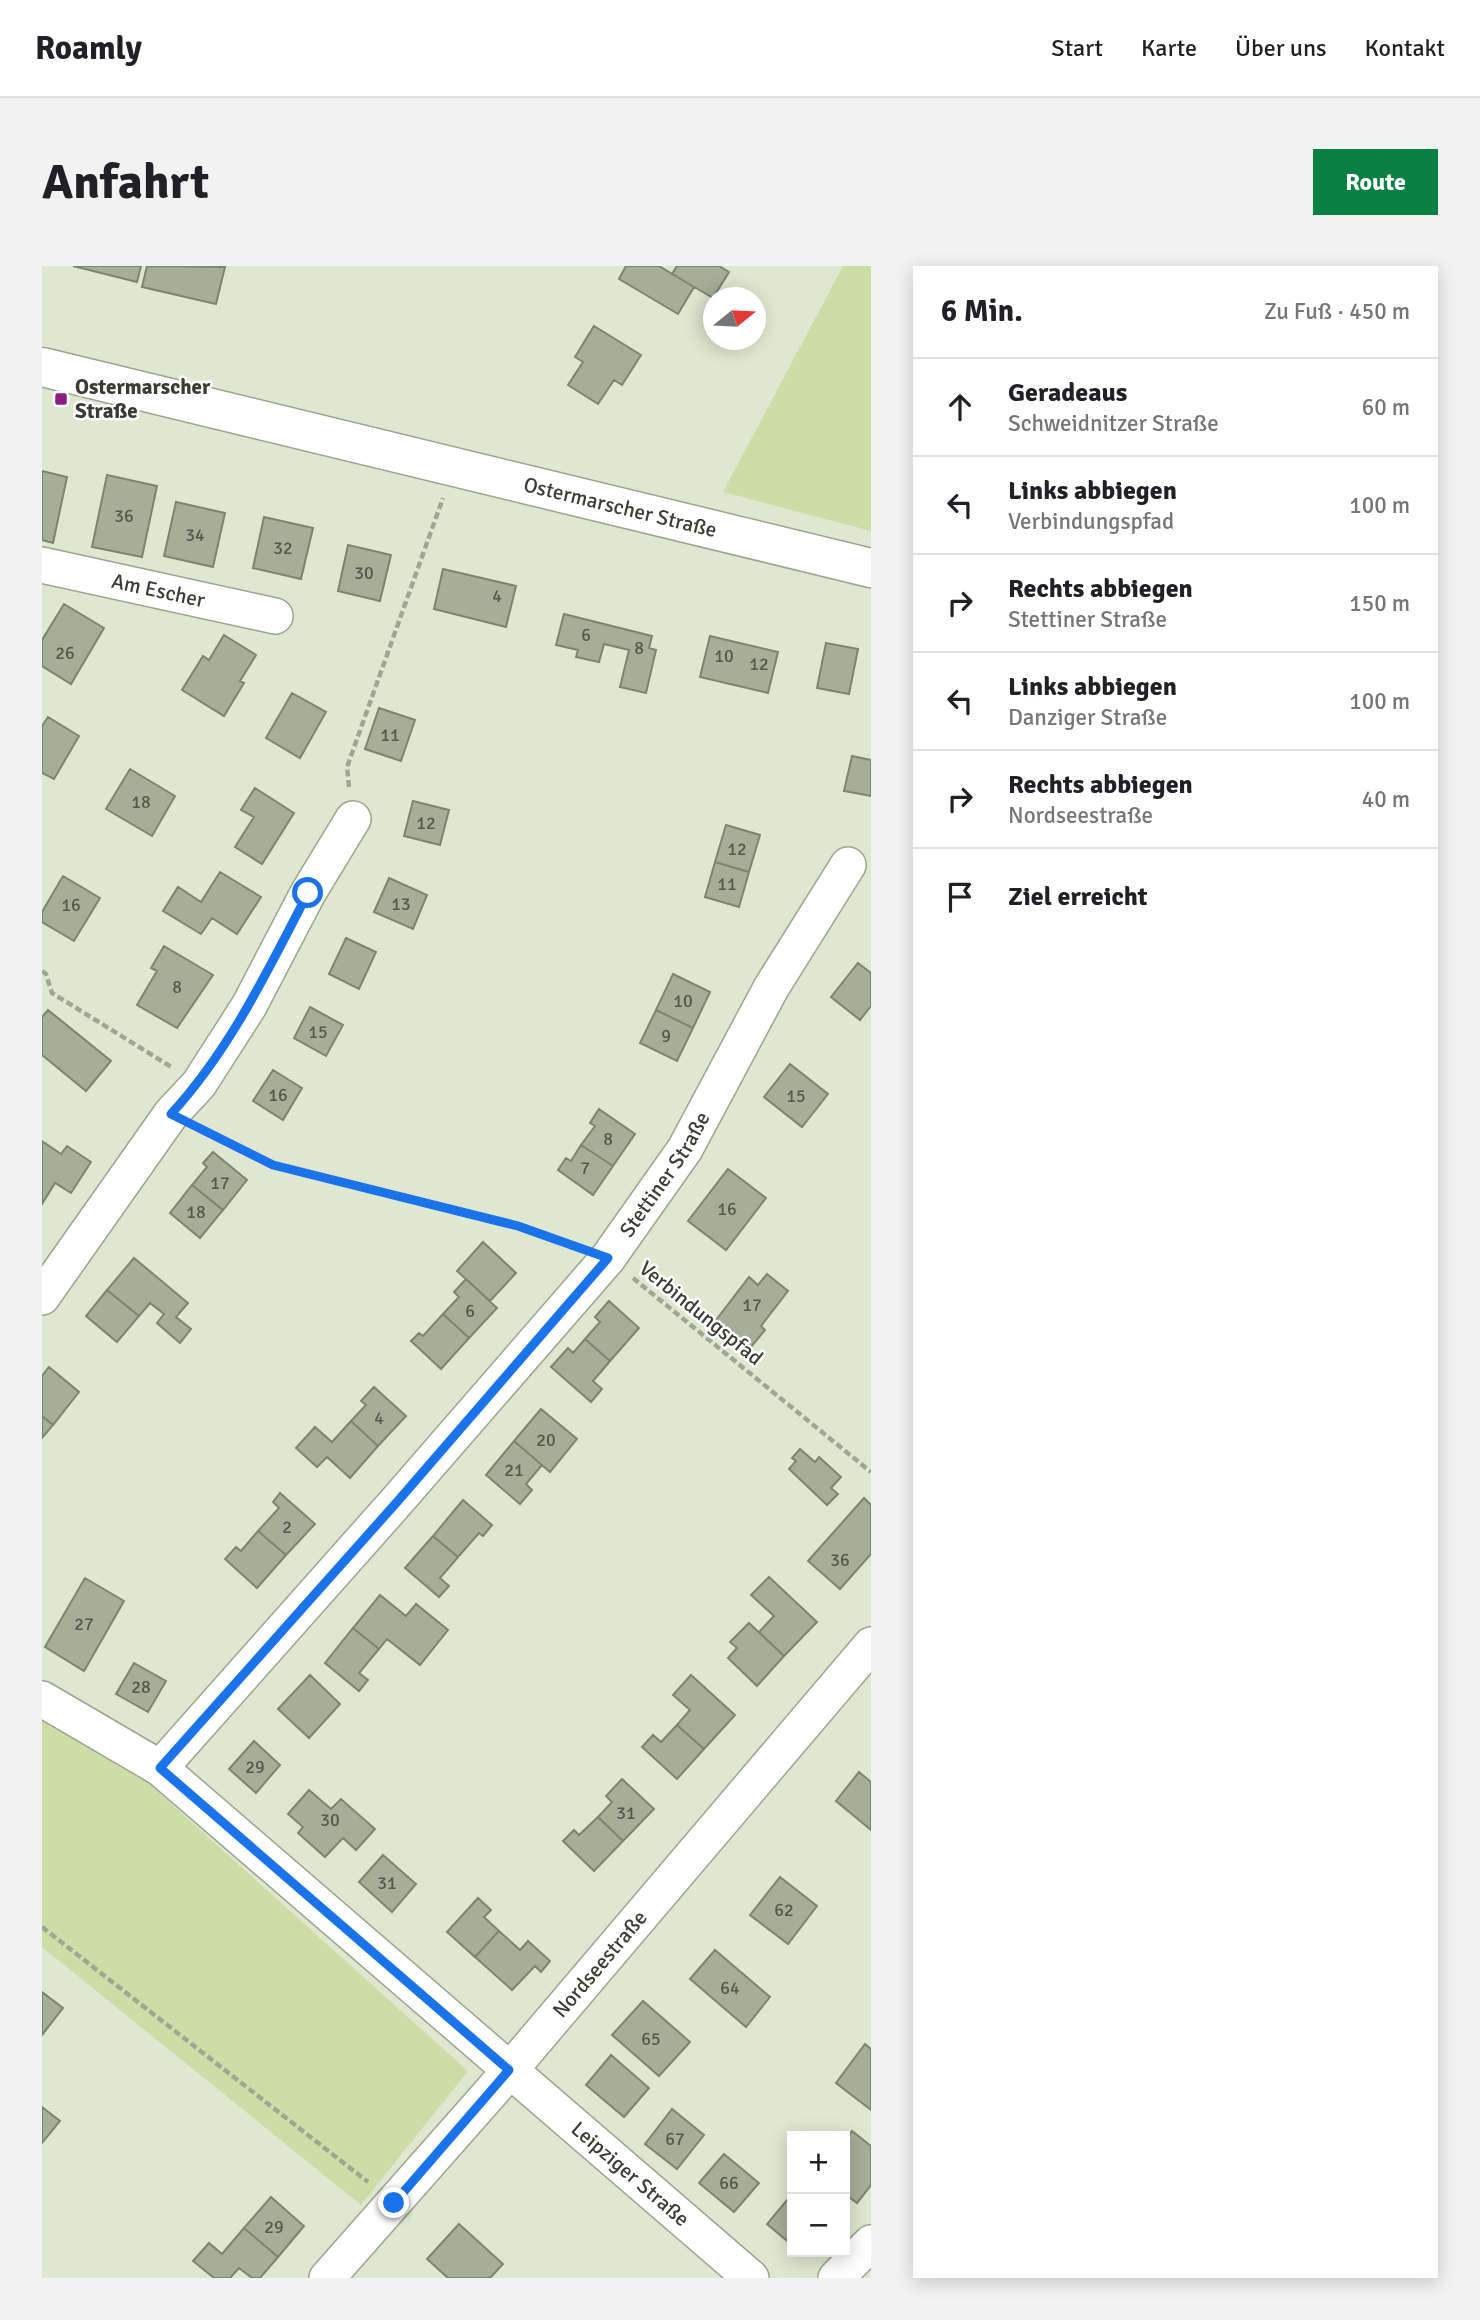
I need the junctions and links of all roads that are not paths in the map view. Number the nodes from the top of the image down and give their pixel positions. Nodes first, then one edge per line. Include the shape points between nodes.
1 (42, 367) edge
2 (42, 565) edge
3 (871, 568) edge
4 (275, 616) dead end
5 (353, 819) road end
6 (848, 865) dead end
7 (42, 1297) edge
8 (871, 1645) edge
9 (42, 1699) edge
10 (160, 1768) junction
11 (509, 2070) junction
12 (871, 2243) edge
13 (327, 2278) edge
14 (751, 2278) edge
15 (836, 2278) edge

1 - 3 main road, Ostermarscher Straße
2 - 4 street, Am Escher
5 - 7 street via 249,1006 199,1084 171,1114
6 - 10 street, Stettiner Straße via 771,988 685,1149 608,1258
8 - 11 street, Nordseestraße
9 - 10 street, Leipziger Straße
10 - 11 street, Leipziger Straße
11 - 13 street, Nordseestraße
11 - 14 street, Leipziger Straße
12 - 15 street

